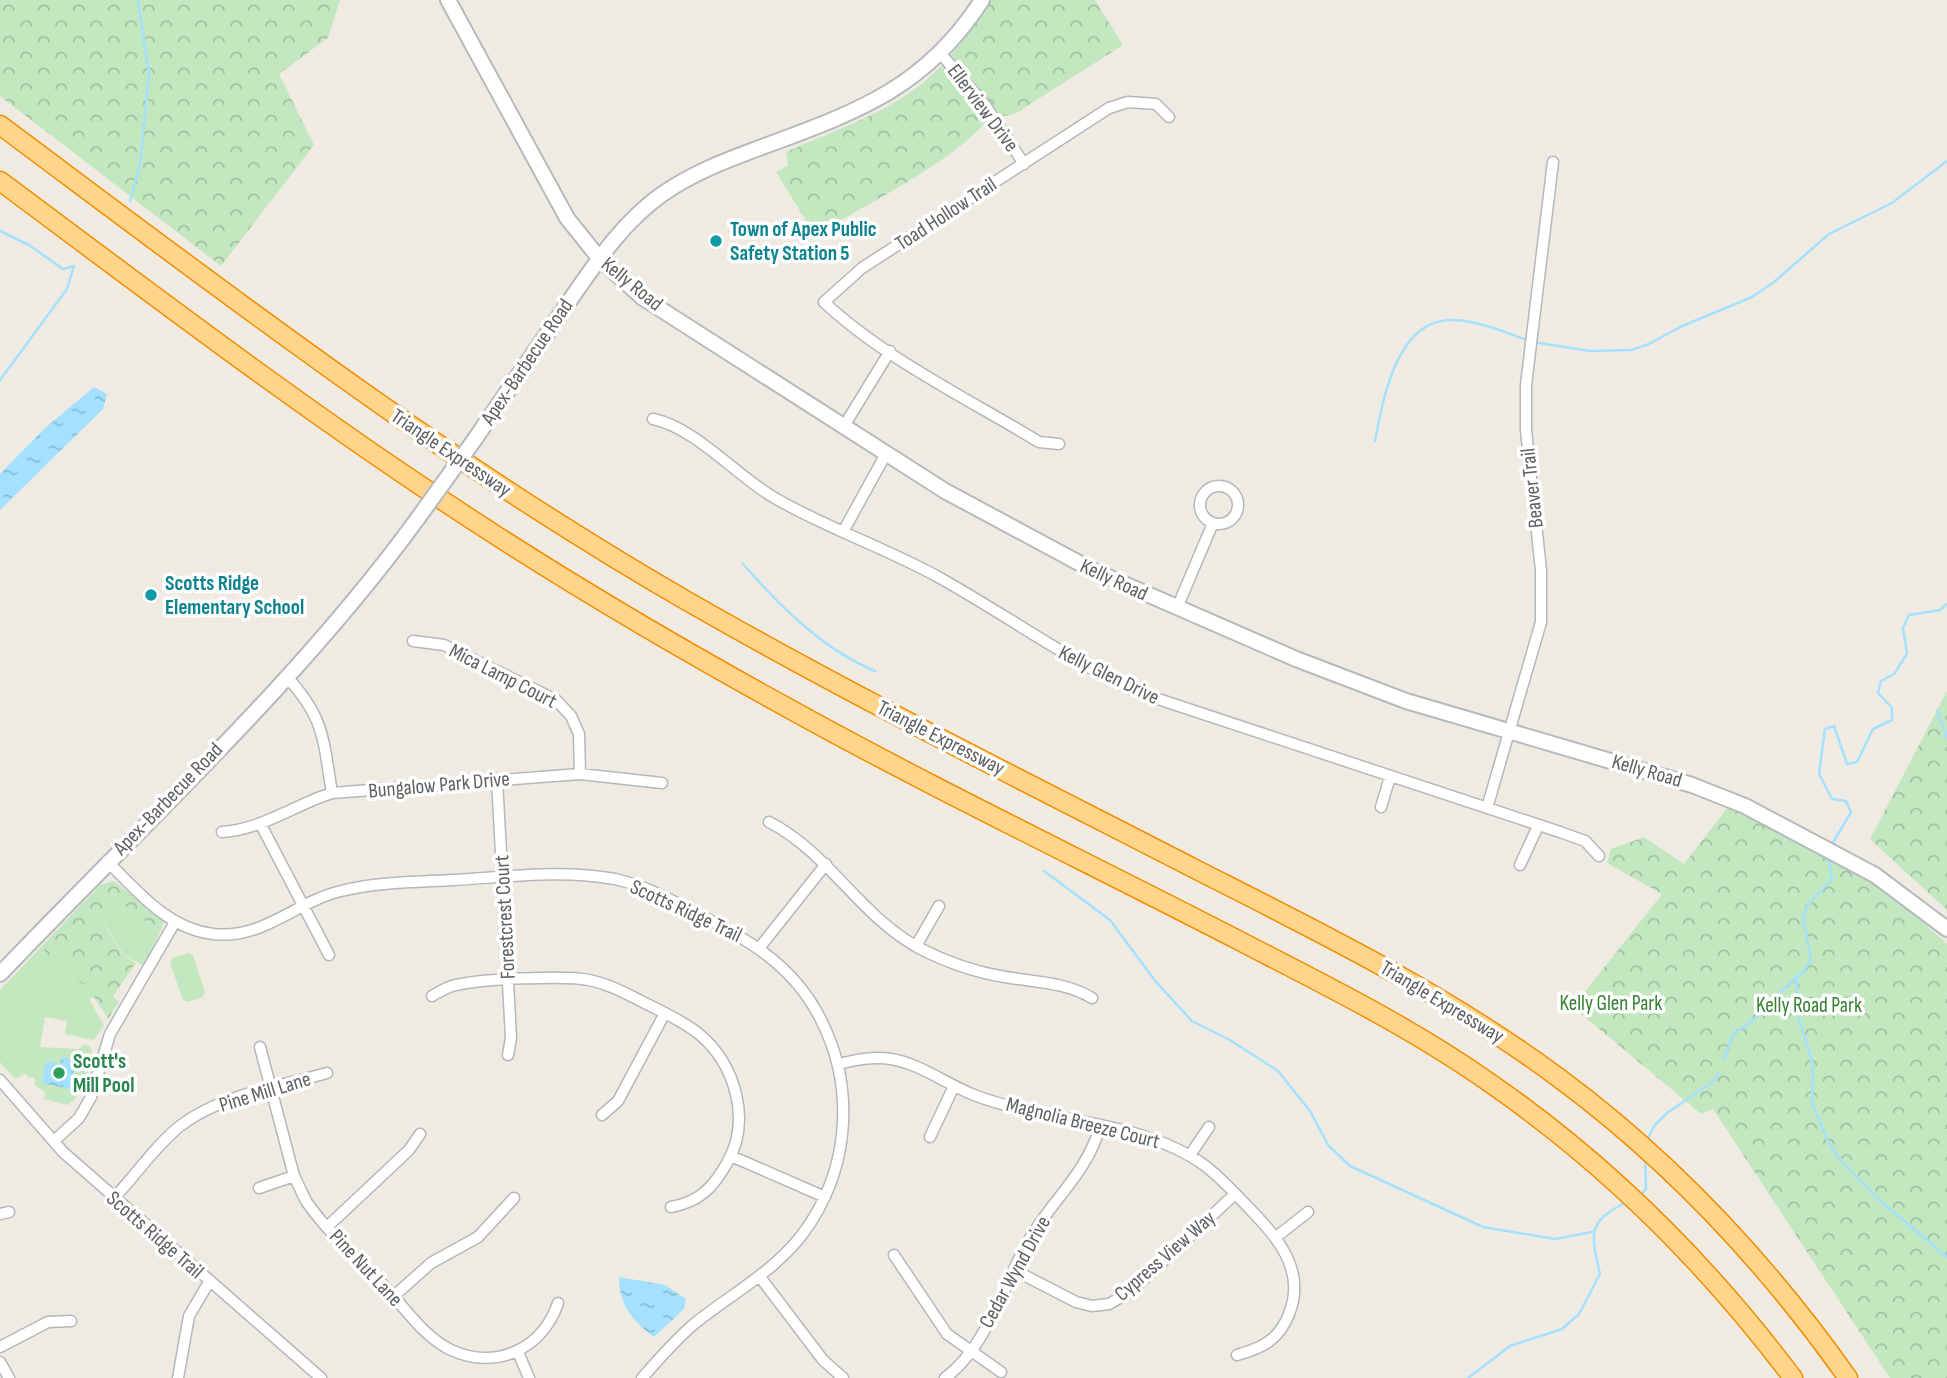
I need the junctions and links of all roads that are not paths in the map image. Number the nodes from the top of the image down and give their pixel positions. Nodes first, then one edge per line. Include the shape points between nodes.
1 (448, 0) edge
2 (982, 0) edge
3 (941, 54) junction
4 (1169, 117) dead end
5 (0, 125) edge
6 (1553, 162) dead end
7 (1024, 164) junction
8 (0, 181) edge
9 (599, 258) junction
10 (890, 351) junction
11 (653, 419) dead end
12 (844, 426) junction
13 (1059, 444) dead end
14 (887, 452) junction
15 (1213, 523) junction
16 (844, 530) junction
17 (1177, 608) junction
18 (413, 641) dead end
19 (286, 676) junction
20 (1508, 732) junction
21 (580, 774) junction
22 (1390, 777) junction
23 (497, 779) junction
24 (662, 783) dead end
25 (332, 793) junction
26 (1381, 807) dead end
27 (1487, 808) junction
28 (769, 822) dead end
29 (260, 823) junction
30 (1538, 826) junction
31 (222, 832) dead end
32 (1599, 856) dead end
33 (107, 861) junction
34 (827, 864) junction
35 (1520, 866) dead end
36 (502, 877) junction
37 (304, 906) junction
38 (939, 906) dead end
39 (175, 922) junction
40 (1947, 929) edge
41 (916, 946) junction
42 (760, 947) junction
43 (329, 955) dead end
44 (0, 974) edge
45 (509, 981) junction
46 (432, 996) dead end
47 (1092, 998) dead end
48 (665, 1013) junction
49 (260, 1047) dead end
50 (508, 1055) dead end
51 (838, 1064) junction
52 (327, 1073) dead end
53 (1, 1085) edge
54 (954, 1086) junction
55 (270, 1090) junction
56 (602, 1115) dead end
57 (1100, 1126) junction
58 (1209, 1126) dead end
59 (420, 1134) dead end
60 (930, 1137) dead end
61 (54, 1142) junction
62 (1190, 1155) junction
63 (731, 1156) junction
64 (294, 1176) junction
65 (259, 1188) dead end
66 (1235, 1194) junction
67 (825, 1196) junction
68 (114, 1198) junction
69 (514, 1198) dead end
70 (671, 1207) dead end
71 (1308, 1212) dead end
72 (327, 1227) junction
73 (1276, 1237) junction
74 (894, 1255) dead end
75 (1014, 1270) junction
76 (760, 1277) junction
77 (209, 1282) junction
78 (394, 1297) junction
79 (558, 1303) dead end
80 (71, 1321) dead end
81 (0, 1347) edge
82 (518, 1352) junction
83 (970, 1353) junction
84 (1237, 1356) dead end
85 (0, 1362) edge
86 (1002, 1372) dead end
87 (9, 1378) edge
88 (178, 1378) edge
89 (321, 1378) edge
90 (529, 1378) edge
91 (642, 1378) edge
92 (843, 1378) edge
93 (945, 1378) edge
94 (1794, 1378) edge
95 (1848, 1378) edge

1 - 9 street, Kelly Road via 567,218
2 - 3 street, Apex-Barbecue Road
3 - 7 street, Ellerview Drive via 985,105
3 - 9 street, Apex-Barbecue Road via 875,101 681,181 639,212
4 - 7 street, Toad Hollow Trail via 1156,104 1128,102 1109,108
5 - 95 highway, Triangle Expressway via 351,385 602,550 834,683 1349,947 1488,1028 1563,1081 1688,1190 1759,1265
6 - 20 street, Beaver Trail via 1526,385 1541,622
7 - 10 street, Toad Hollow Trail via 862,268 824,302
8 - 94 highway, Triangle Expressway via 302,404 585,591 790,710 1322,983 1464,1066 1604,1172 1718,1285
9 - 12 street, Kelly Road via 643,298
9 - 19 street, Apex-Barbecue Road, bridge via 418,518
10 - 12 street
10 - 13 street, Toad Hollow Trail via 1039,442
11 - 16 street, Kelly Glen Drive via 670,422 778,500
12 - 14 street, Kelly Road
14 - 16 street
14 - 17 street, Kelly Road via 1032,540
15 - 15 street via 1231,520 1237,511 1234,493 1224,486 1205,491 1200,503 1203,516
15 - 17 street
16 - 22 street, Kelly Glen Drive via 942,579 1051,648 1134,691
17 - 20 street, Kelly Road via 1394,696
18 - 21 street, Mica Lamp Court via 444,645 556,700 579,734
19 - 25 street via 319,719
19 - 33 street, Apex-Barbecue Road
20 - 27 street, Beaver Trail
20 - 40 street, Kelly Road via 1692,785 1745,806 1875,875
21 - 23 street, Bungalow Park Drive
21 - 24 street, Bungalow Park Drive
22 - 26 street
22 - 27 street, Kelly Glen Drive
23 - 25 street, Bungalow Park Drive
23 - 36 street, Forestcrest Court
25 - 29 street, Bungalow Park Drive
27 - 30 street, Kelly Glen Drive
28 - 34 street via 789,832
29 - 31 street, Bungalow Park Drive
29 - 37 street
30 - 32 street, Kelly Glen Drive via 1585,841
30 - 35 street
33 - 39 street, Scotts Ridge Trail
33 - 44 street, Apex-Barbecue Road
34 - 41 street via 870,912
34 - 42 street
36 - 37 street, Scotts Ridge Trail via 371,885 336,892
36 - 42 street, Scotts Ridge Trail via 578,875 618,880 656,892
36 - 45 street, Forestcrest Court
37 - 39 street, Scotts Ridge Trail via 264,927 233,935 201,932
37 - 43 street
38 - 41 street
39 - 61 street via 110,1034 91,1097 79,1118
41 - 47 street via 968,969 1069,986
42 - 51 street, Scotts Ridge Trail via 807,997 825,1027
45 - 46 street via 455,985
45 - 48 street via 587,979
45 - 50 street, Forestcrest Court
48 - 56 street via 618,1101
48 - 63 street via 706,1041 728,1070 738,1111
49 - 55 street, Pine Nut Lane
51 - 54 street, Magnolia Breeze Court via 875,1057 893,1059
51 - 67 street, Scotts Ridge Trail via 844,1108 841,1147
52 - 55 street, Pine Mill Lane
53 - 61 street, Scotts Ridge Trail
54 - 57 street, Magnolia Breeze Court via 987,1099
54 - 60 street
55 - 64 street, Pine Nut Lane
55 - 68 street, Pine Mill Lane via 220,1103 191,1118 159,1146
57 - 62 street, Magnolia Breeze Court via 1153,1139
57 - 75 street, Cedar Wynd Drive via 1091,1156 1040,1222
58 - 62 street
59 - 72 street via 409,1150
61 - 68 street, Scotts Ridge Trail
62 - 66 street, Magnolia Breeze Court
63 - 67 street
63 - 70 street via 705,1193 690,1203
64 - 65 street
64 - 72 street, Pine Nut Lane via 306,1201
66 - 73 street, Magnolia Breeze Court
66 - 75 street, Cypress View Way via 1130,1292 1109,1304 1076,1303
67 - 76 street, Scotts Ridge Trail via 798,1240
68 - 77 street, Scotts Ridge Trail
69 - 78 street via 478,1237 431,1264
71 - 73 street
72 - 78 street, Pine Nut Lane
73 - 84 street, Magnolia Breeze Court via 1294,1277 1290,1312 1267,1345
74 - 83 street via 941,1327
75 - 83 street, Cedar Wynd Drive
76 - 91 street, Scotts Ridge Trail via 695,1323
76 - 92 street via 823,1360
77 - 88 street via 189,1315
77 - 89 street, Scotts Ridge Trail
78 - 82 street, Pine Nut Lane via 430,1336 452,1350 479,1357
79 - 82 street via 543,1334
80 - 81 street via 48,1322
82 - 90 street
83 - 86 street
83 - 93 street, Cedar Wynd Drive
85 - 87 street

